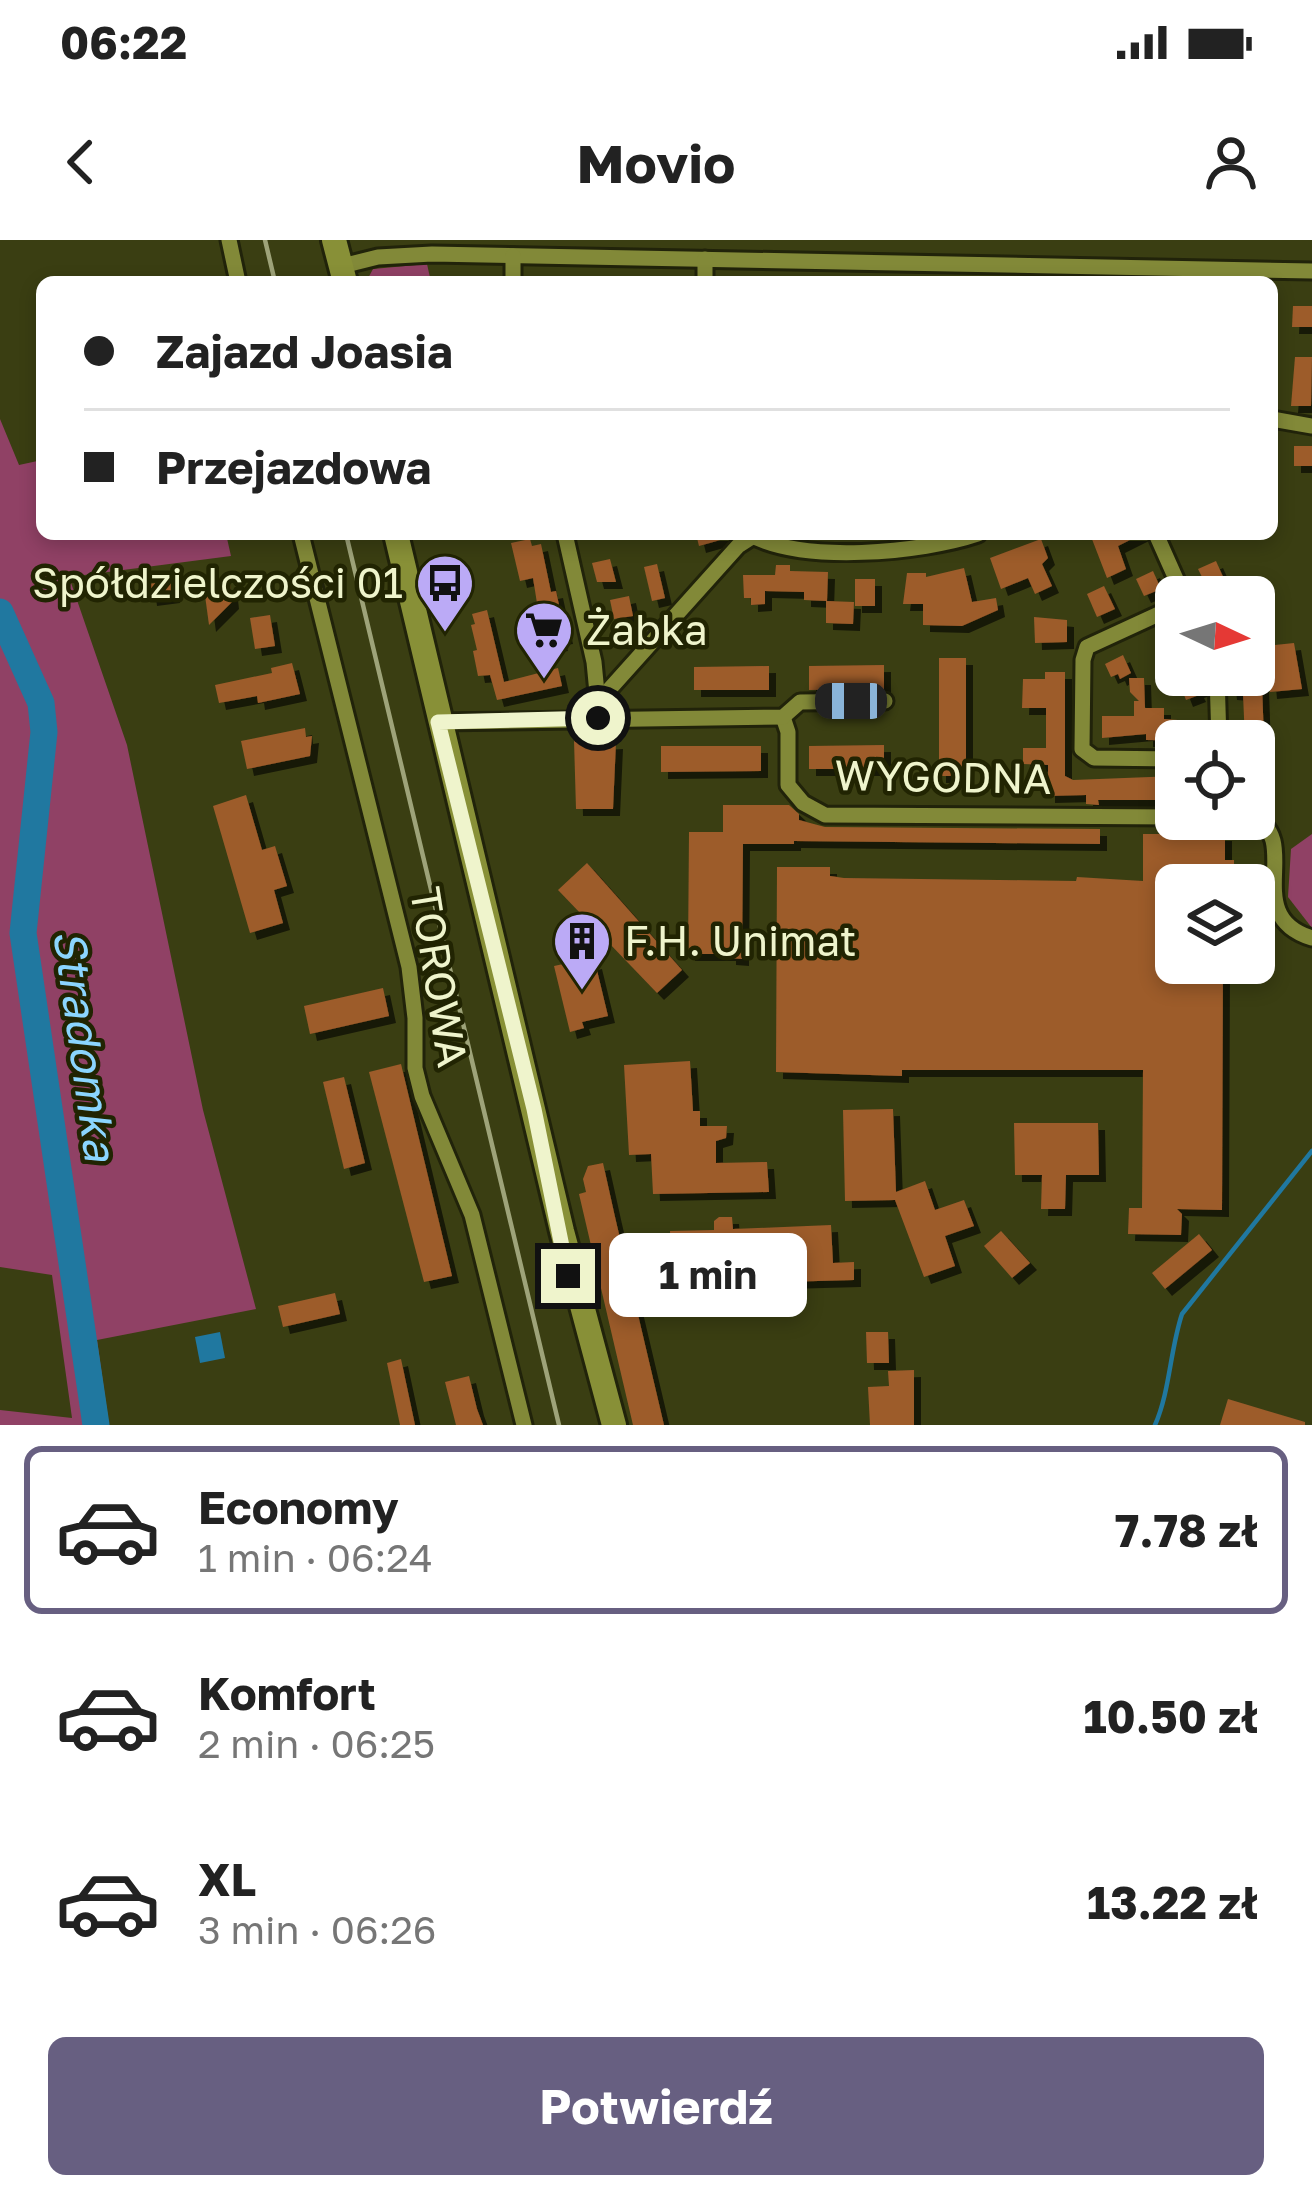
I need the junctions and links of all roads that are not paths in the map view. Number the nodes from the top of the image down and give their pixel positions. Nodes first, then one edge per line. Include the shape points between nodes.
1 (229, 240) edge
2 (320, 240) edge
3 (334, 240) edge
4 (681, 240) edge
5 (513, 256) junction
6 (680, 259) junction
7 (705, 259) junction
8 (1312, 271) edge
9 (1196, 275) edge
10 (237, 276) edge
11 (338, 276) edge
12 (339, 276) edge
13 (341, 276) edge
14 (513, 276) edge
15 (705, 276) edge
16 (1278, 420) edge
17 (1312, 426) edge
18 (302, 540) edge
19 (397, 540) edge
20 (566, 540) edge
21 (745, 540) edge
22 (766, 540) edge
23 (957, 540) edge
24 (1159, 540) edge
25 (1175, 576) edge
26 (1155, 616) edge
27 (885, 701) dead end
28 (598, 710) junction
29 (783, 717) junction
30 (438, 722) junction
31 (1155, 759) edge
32 (1155, 817) edge
33 (1274, 840) edge
34 (1312, 938) edge
35 (562, 1232) junction
36 (524, 1425) edge
37 (599, 1425) edge
38 (614, 1425) edge

1 - 10 street
2 - 11 main road
3 - 12 main road
4 - 6 street
5 - 6 street
5 - 13 street via 378,257
5 - 14 street
6 - 7 street
7 - 9 street
7 - 15 street
8 - 9 street
16 - 17 street
18 - 36 street, TOROWA via 409,967 422,1096 472,1215
19 - 30 main road
20 - 28 street
21 - 28 street
22 - 23 street via 793,549 895,551
24 - 25 street
26 - 31 street via 1088,647 1082,749 1094,758
27 - 29 street via 800,702
28 - 29 street
28 - 30 street
29 - 32 street, WYGODNA via 788,785 825,815
30 - 35 main road
33 - 34 street via 1280,916
35 - 37 main road
35 - 38 main road

